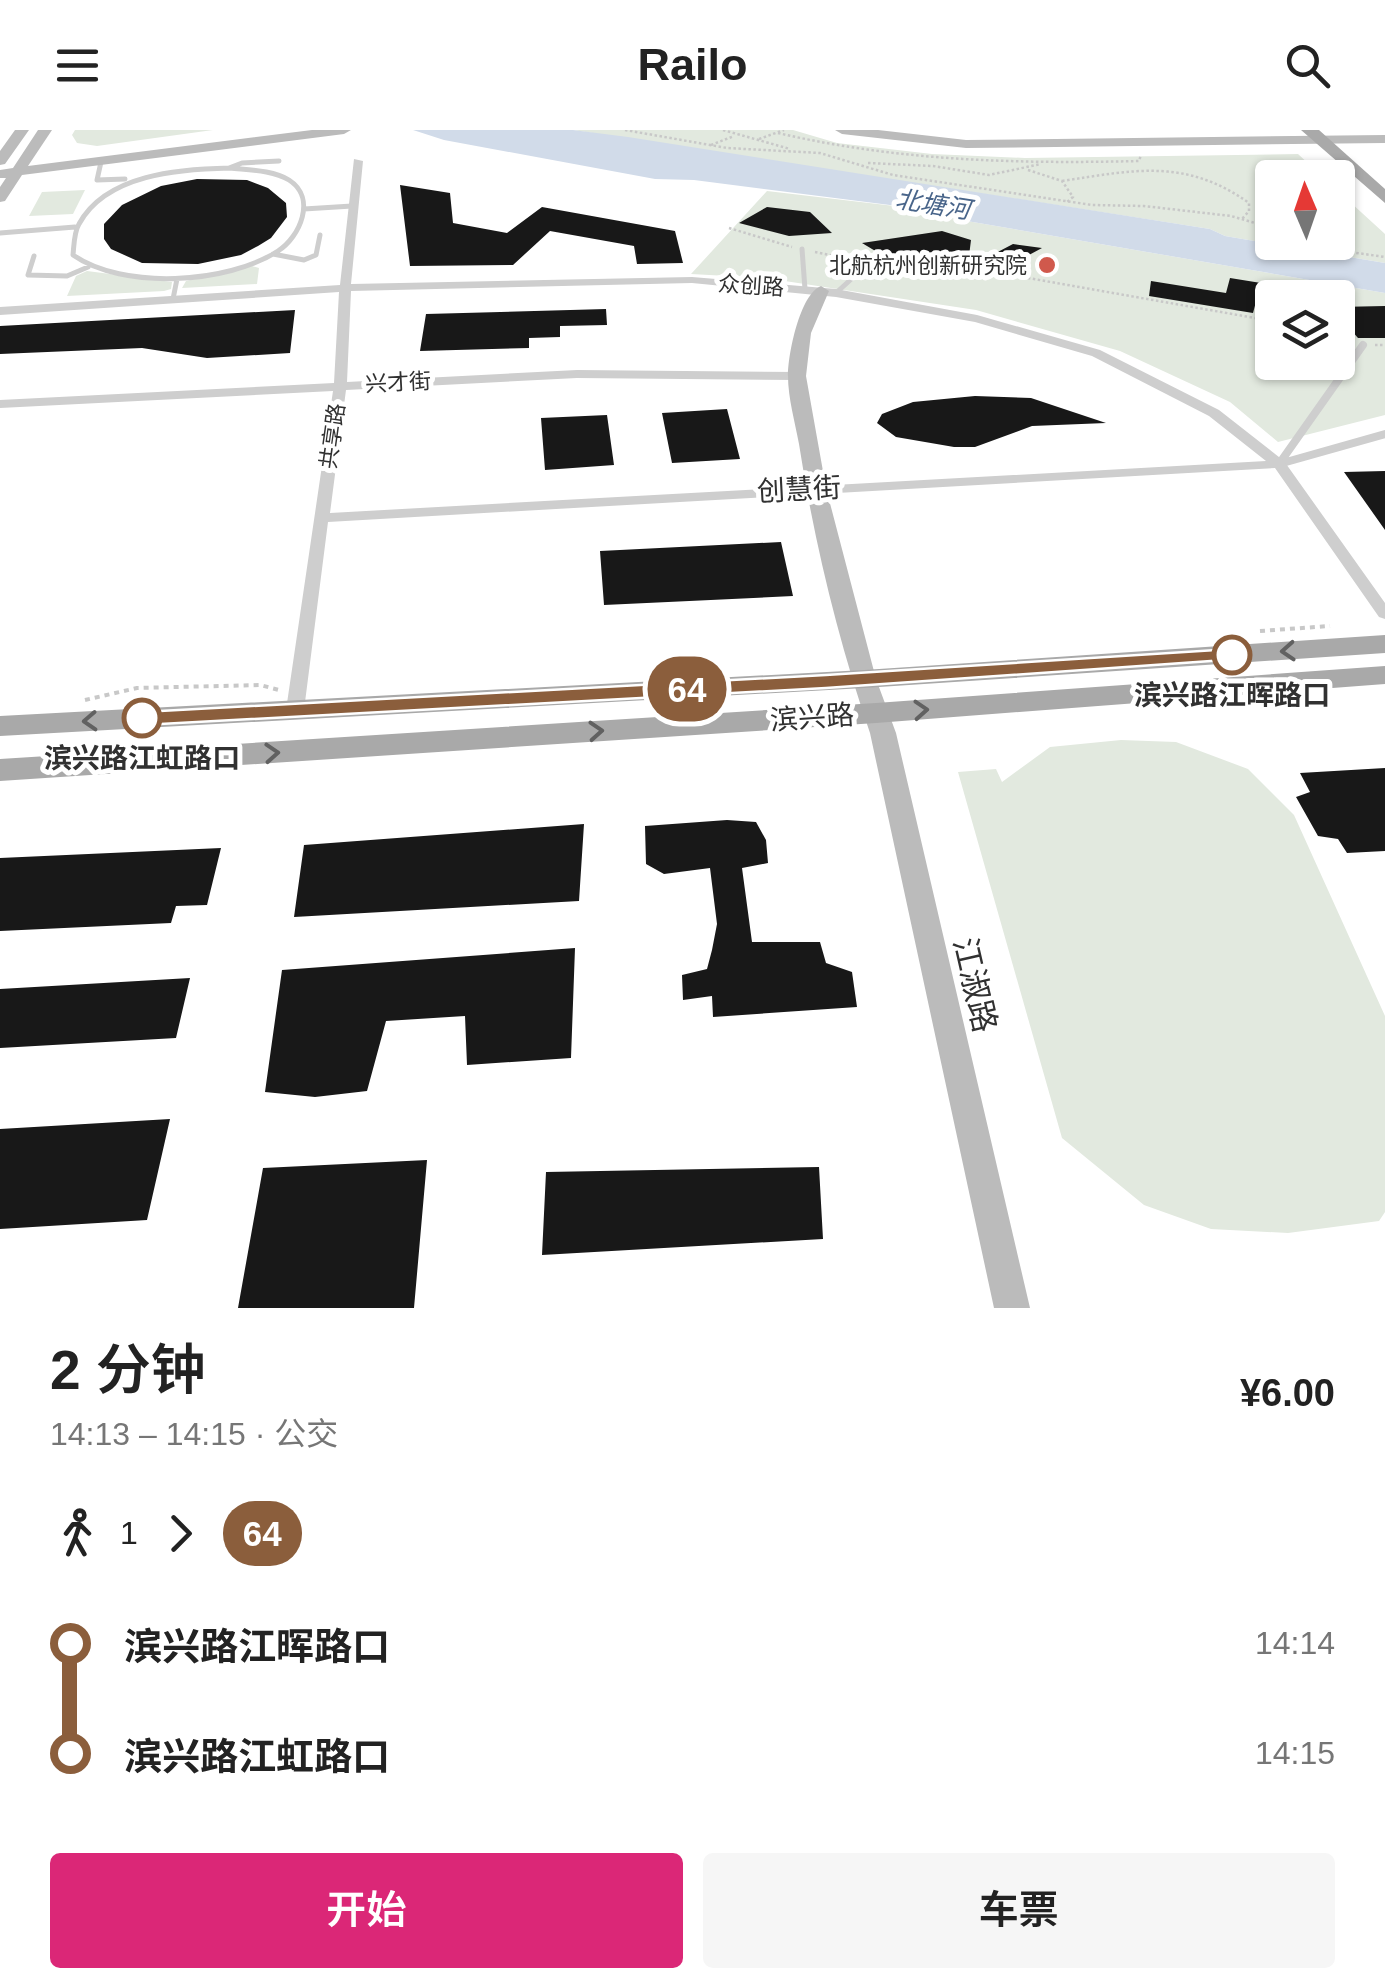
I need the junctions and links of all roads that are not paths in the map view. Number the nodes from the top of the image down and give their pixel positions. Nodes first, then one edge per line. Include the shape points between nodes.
1 (22, 130) edge
2 (45, 130) edge
3 (258, 130) edge
4 (344, 130) edge
5 (842, 130) edge
6 (1315, 135) edge
7 (1342, 135) edge
8 (1385, 139) edge
9 (134, 152) junction
10 (1371, 159) dead end
11 (101, 162) junction
12 (278, 162) dead end
13 (358, 162) dead end
14 (0, 163) edge
15 (14, 169) edge
16 (228, 170) junction
17 (150, 178) junction
18 (0, 198) edge
19 (1385, 198) edge
20 (352, 206) junction
21 (304, 209) junction
22 (75, 227) junction
23 (0, 233) edge
24 (320, 236) dead end
25 (802, 249) road end
26 (272, 254) junction
27 (34, 256) dead end
28 (871, 262) road end
29 (88, 268) junction
30 (178, 278) junction
31 (345, 288) junction
32 (821, 291) junction
33 (173, 299) junction
34 (0, 311) edge
35 (1363, 345) dead end
36 (797, 376) junction
37 (340, 384) junction
38 (0, 404) edge
39 (1385, 434) edge
40 (1279, 464) junction
41 (816, 488) junction
42 (320, 518) junction
43 (1385, 614) edge
44 (1385, 644) edge
45 (1385, 675) edge
46 (864, 679) junction
47 (295, 710) junction
48 (876, 713) junction
49 (0, 726) edge
50 (0, 770) edge
51 (1012, 1308) edge

1 - 14 street
2 - 15 street
3 - 9 street
4 - 9 street
5 - 6 street via 966,144
6 - 7 street
6 - 19 main road
7 - 8 street
7 - 10 main road
9 - 11 street
9 - 15 street
11 - 15 street
11 - 17 lane via 97,180
12 - 16 lane
13 - 20 street, 共享路
14 - 15 street
15 - 18 street
16 - 17 lane
16 - 21 lane via 291,180
17 - 22 lane via 125,182 97,198
20 - 21 lane
20 - 31 street, 共享路
21 - 26 lane via 294,239
22 - 23 lane
22 - 29 lane via 73,255
24 - 26 lane via 316,256
25 - 32 lane
26 - 30 lane
27 - 29 lane via 28,275 66,276
28 - 32 lane
29 - 30 lane
30 - 33 lane
31 - 32 street, 众创路 via 692,280
31 - 33 street, 众创路
31 - 37 street, 共享路
32 - 36 street, 江淑路 via 802,333
32 - 40 street, 众创路 via 978,319 1096,352 1214,413
33 - 34 street, 众创路
35 - 40 lane
36 - 37 street, 兴才街 via 577,374
36 - 41 street, 江淑路
37 - 38 street, 兴才街
37 - 42 street, 共享路
39 - 40 lane
40 - 41 street, 创慧街
40 - 43 street, 众创路
41 - 42 street, 创慧街
41 - 46 street, 江淑路
42 - 47 street, 共享路
44 -> 46 main road, 滨兴路
48 -> 45 main road, 滨兴路
46 - 47 main road, 滨兴路
46 - 48 street, 江淑路
47 -> 49 main road, 滨兴路
50 -> 48 main road, 滨兴路
48 - 51 street, 江淑路

